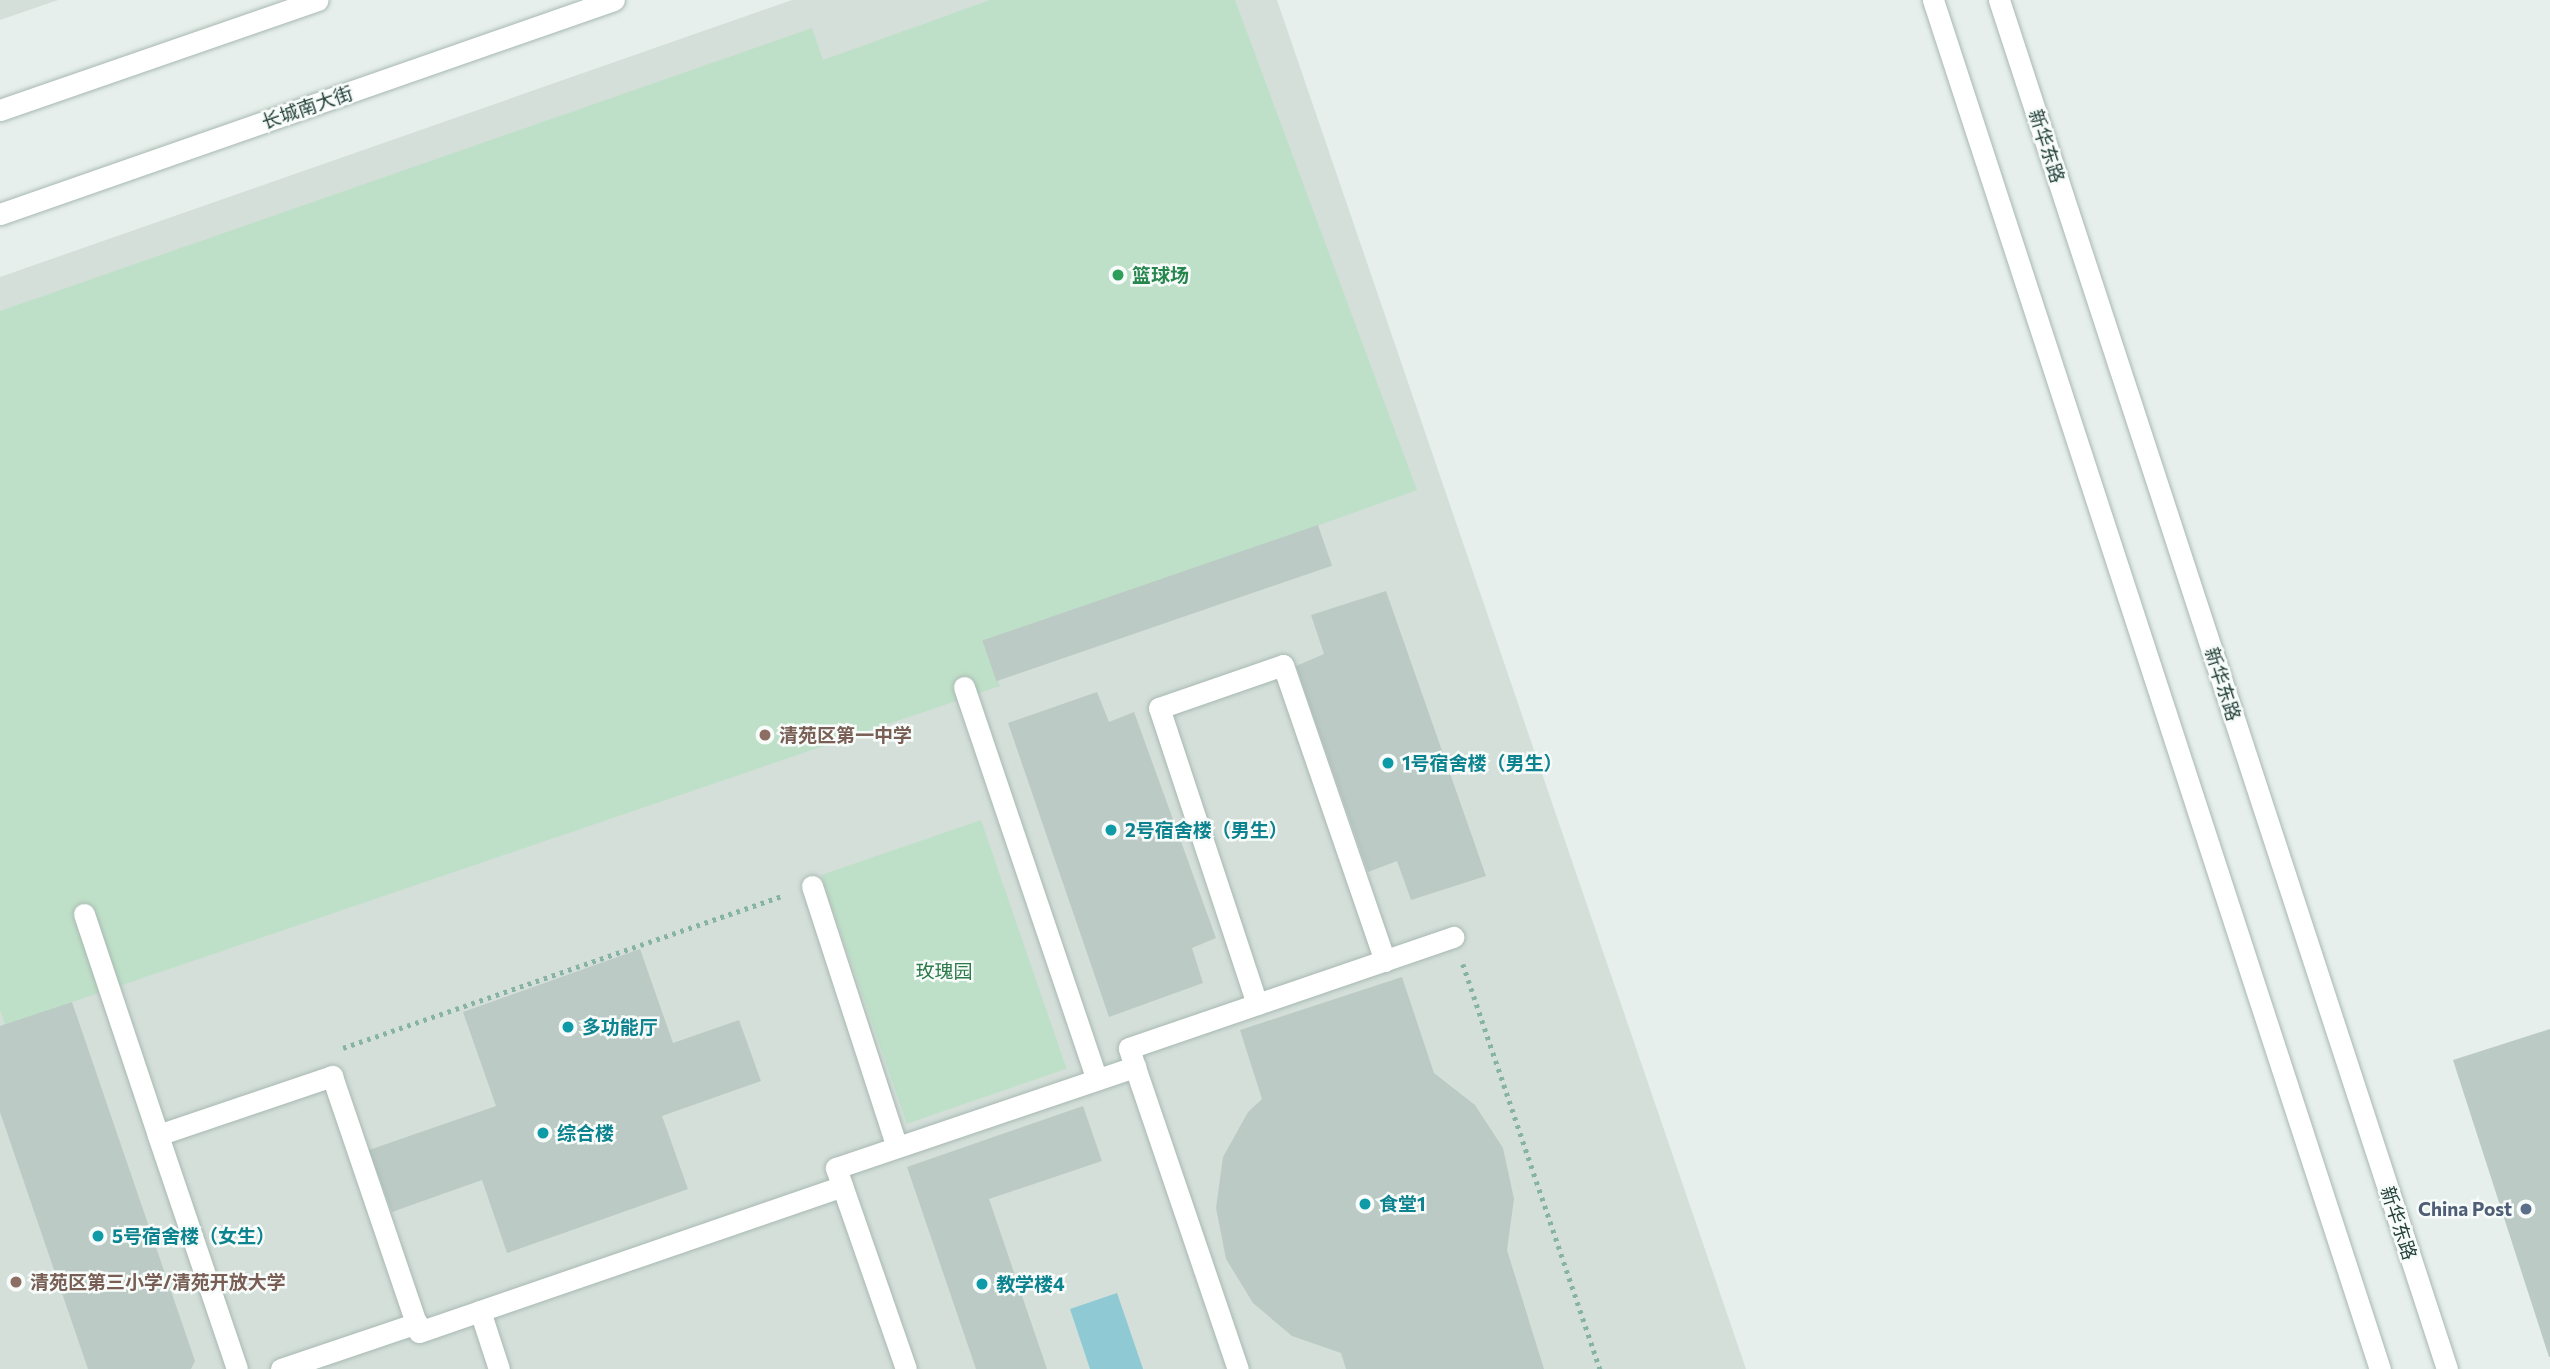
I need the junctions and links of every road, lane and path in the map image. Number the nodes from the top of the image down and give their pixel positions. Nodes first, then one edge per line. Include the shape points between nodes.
1 (318, 0) edge
2 (614, 0) edge
3 (1933, 0) edge
4 (1999, 0) edge
5 (0, 110) edge
6 (0, 214) edge
7 (964, 687) dead end
8 (812, 886) joint
9 (84, 914) dead end
10 (1454, 937) joint
11 (1385, 961) junction
12 (1257, 1004) junction
13 (1135, 1067) junction
14 (332, 1076) junction
15 (1097, 1079) junction
16 (158, 1135) junction
17 (897, 1147) junction
18 (842, 1186) junction
19 (480, 1311) junction
20 (417, 1323) junction
21 (237, 1369) edge
22 (281, 1369) edge
23 (499, 1369) edge
24 (906, 1369) edge
25 (1238, 1369) edge
26 (1600, 1369) edge
27 (2380, 1369) edge
28 (2447, 1369) edge

1 - 5 street
2 - 6 street, 长城南大街
3 - 27 street
4 - 28 street, 新华东路
7 - 15 street
8 - 14 path via 327,1054
8 - 17 street
9 - 16 street
10 - 11 street
10 - 26 path
11 - 12 street
11 - 12 street via 1283,665 1159,708
12 - 13 street via 1129,1048
13 - 15 street
13 - 25 street
14 - 16 street
14 - 20 street
15 - 17 street
16 - 21 street
17 - 18 street via 836,1167
18 - 19 street
18 - 24 street
19 - 20 street via 419,1332
19 - 23 street
20 - 22 street

